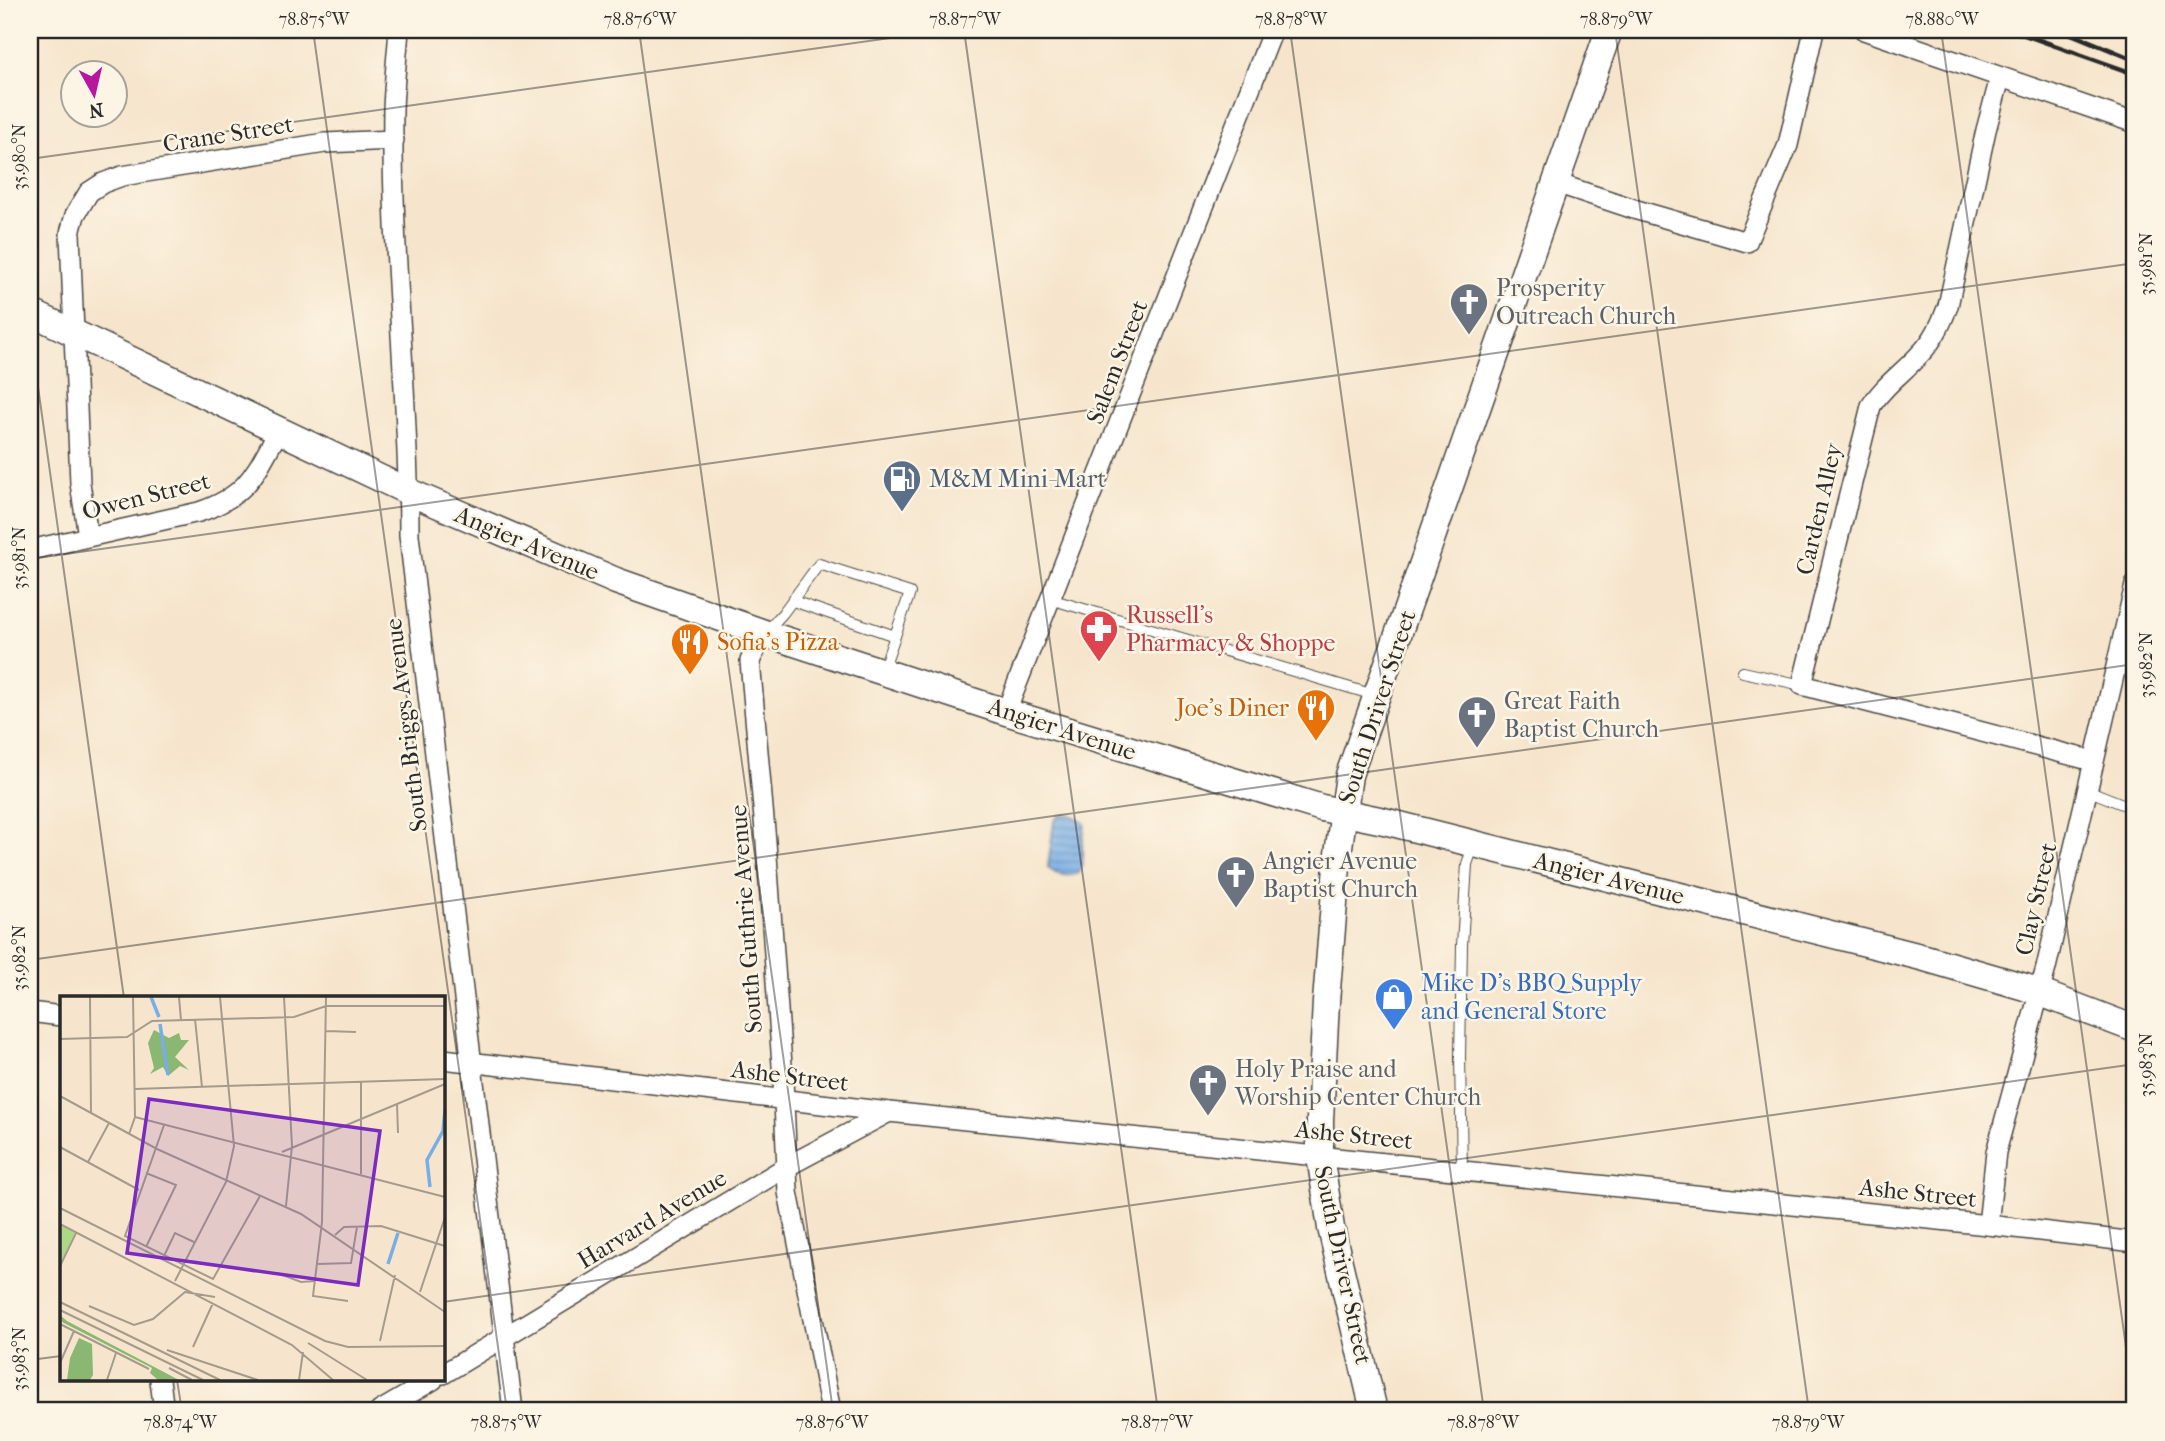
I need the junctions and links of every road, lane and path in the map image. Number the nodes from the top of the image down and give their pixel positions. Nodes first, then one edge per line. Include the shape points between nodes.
1 (399, 30) edge
2 (1273, 30) edge
3 (1609, 30) edge
4 (1814, 30) edge
5 (1864, 30) edge
6 (2000, 78) junction
7 (2135, 123) edge
8 (394, 140) junction
9 (1556, 183) junction
10 (30, 312) edge
11 (75, 333) junction
12 (279, 429) junction
13 (409, 492) junction
14 (88, 536) junction
15 (30, 550) edge
16 (2135, 588) edge
17 (1050, 599) junction
18 (793, 601) junction
19 (764, 633) junction
20 (895, 636) junction
21 (883, 671) junction
22 (1743, 672) dead end
23 (1802, 685) junction
24 (1378, 696) junction
25 (1006, 712) junction
26 (2093, 761) junction
27 (2086, 789) junction
28 (2135, 809) edge
29 (1342, 813) junction
30 (1474, 844) junction
31 (2039, 992) junction
32 (30, 1012) edge
33 (60, 1016) edge
34 (2135, 1029) edge
35 (444, 1059) edge
36 (472, 1061) junction
37 (784, 1100) junction
38 (889, 1112) junction
39 (1320, 1156) junction
40 (786, 1167) junction
41 (1462, 1171) junction
42 (1988, 1225) junction
43 (2135, 1242) edge
44 (504, 1337) junction
45 (444, 1373) edge
46 (160, 1382) edge
47 (430, 1382) edge
48 (164, 1411) edge
49 (380, 1411) edge
50 (513, 1411) edge
51 (831, 1411) edge
52 (1374, 1411) edge

1 - 8 street, South Briggs Avenue
2 - 17 street, Salem Street
3 - 9 main road, South Driver Street
4 - 9 street via 1788,145 1746,242
5 - 6 street
6 - 7 street
6 - 23 street, Carden Alley via 1948,306 1923,352 1878,393 1871,406
8 - 11 street, Crane Street via 325,143 122,176 96,187 80,204 70,233
8 - 13 street, South Briggs Avenue
9 - 24 main road, South Driver Street
10 - 11 main road, Angier Avenue
11 - 12 main road, Angier Avenue
11 - 14 street via 80,483
12 - 13 main road, Angier Avenue
12 - 14 street, Owen Street via 249,483 218,506
13 - 19 main road, Angier Avenue via 593,572
13 - 36 street, South Briggs Avenue via 409,535
14 - 15 street, Owen Street
16 - 26 street, Clay Street
17 - 24 lane
17 - 25 street, Salem Street
18 - 19 lane
18 - 20 lane
18 - 20 lane via 819,564 910,593
19 - 21 main road, Angier Avenue
19 - 37 street, South Guthrie Avenue via 750,661
20 - 21 lane
21 - 25 main road, Angier Avenue
22 - 23 lane
23 - 26 street
24 - 29 main road, South Driver Street via 1349,775
25 - 29 main road, Angier Avenue
26 - 27 street, Clay Street
27 - 28 lane
27 - 31 street, Clay Street
29 - 30 main road, Angier Avenue
29 - 39 main road, South Driver Street
30 - 31 main road, Angier Avenue via 1925,958
30 - 41 lane via 1467,864 1462,945
31 - 34 main road, Angier Avenue
31 - 42 street, Clay Street via 1996,1152
32 - 33 street
35 - 36 street, Ashe Street
36 - 37 street, Ashe Street
36 - 44 street, South Briggs Avenue
37 - 38 street, Ashe Street
37 - 40 street, South Guthrie Avenue
38 - 39 street, Ashe Street
38 - 40 street, Harvard Avenue
39 - 41 street, Ashe Street
39 - 52 main road, South Driver Street via 1331,1228
40 - 44 street, Harvard Avenue
40 - 51 street, South Guthrie Avenue
41 - 42 street, Ashe Street
42 - 43 street, Ashe Street
44 - 45 street, Harvard Avenue
44 - 50 street, South Briggs Avenue
46 - 48 street
47 - 49 street

